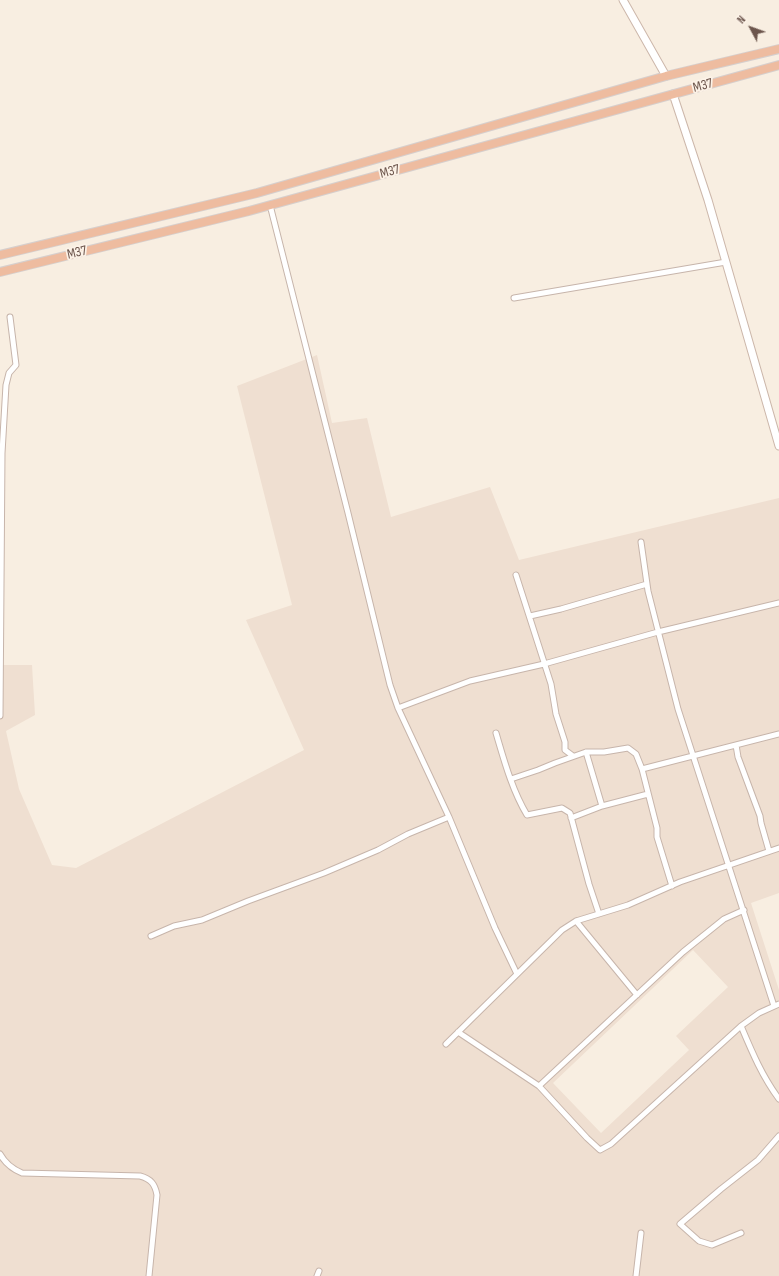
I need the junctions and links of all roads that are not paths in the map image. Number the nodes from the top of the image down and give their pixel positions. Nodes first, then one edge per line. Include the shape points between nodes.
1 (623, 0) edge
2 (779, 49) edge
3 (779, 65) edge
4 (666, 76) junction
5 (673, 94) junction
6 (270, 205) junction
7 (0, 255) edge
8 (726, 262) junction
9 (0, 272) edge
10 (514, 298) dead end
11 (10, 317) dead end
12 (2, 403) edge
13 (779, 446) edge
14 (0, 484) edge
15 (641, 542) dead end
16 (516, 575) dead end
17 (647, 584) junction
18 (779, 603) edge
19 (530, 616) junction
20 (658, 632) junction
21 (544, 664) junction
22 (398, 708) junction
23 (0, 716) edge
24 (496, 733) dead end
25 (779, 734) edge
26 (736, 745) junction
27 (586, 752) junction
28 (573, 756) junction
29 (694, 756) junction
30 (642, 769) junction
31 (511, 779) junction
32 (648, 794) junction
33 (602, 806) junction
34 (449, 817) junction
35 (571, 818) junction
36 (779, 848) edge
37 (769, 851) junction
38 (729, 865) junction
39 (672, 886) junction
40 (744, 910) junction
41 (599, 914) junction
42 (576, 921) junction
43 (152, 936) dead end
44 (517, 974) junction
45 (637, 995) junction
46 (776, 1005) edge
47 (741, 1026) junction
48 (458, 1032) junction
49 (446, 1044) dead end
50 (539, 1086) junction
51 (779, 1099) edge
52 (779, 1136) edge
53 (0, 1154) edge
54 (641, 1232) dead end
55 (741, 1233) dead end
56 (149, 1276) edge
57 (636, 1276) edge

1 - 4 main road
2 - 4 highway, M37 / M37
3 - 5 highway, M37 / M37
4 - 7 highway, M37 / M37 via 257,193
5 - 6 highway, M37 / M37
5 - 8 main road
6 - 9 highway, M37 / M37
6 - 22 street via 390,685
8 - 10 street
8 - 13 main road
11 - 12 street via 16,365 9,373
12 - 14 street
14 - 23 street
15 - 17 street
16 - 19 street
17 - 19 street via 560,610
17 - 20 street
18 - 20 street
19 - 21 street
20 - 21 street
20 - 29 street via 678,709
21 - 22 street via 470,681
21 - 28 street via 551,684 565,750
22 - 34 street
24 - 31 street
25 - 26 street
26 - 29 street
26 - 37 street
27 - 28 street
27 - 30 street via 628,748 636,754
27 - 33 street
28 - 31 street
29 - 30 street
29 - 38 street
30 - 32 street
31 - 35 street via 527,815 562,808
32 - 33 street
32 - 39 street via 657,828 657,838
33 - 35 street
34 - 43 street via 324,873 202,920 174,926
34 - 44 street
35 - 41 street
36 - 37 street
37 - 38 street
38 - 39 street
38 - 40 street
39 - 41 street
40 - 45 street via 724,919 683,952
40 - 46 street
41 - 42 street
42 - 44 street via 562,930
42 - 45 street
44 - 48 street
45 - 50 street
46 - 47 street
47 - 50 street via 611,1144 600,1150
47 - 51 street via 757,1064
48 - 49 street
48 - 50 street
52 - 55 street via 758,1160 680,1224 699,1241 712,1245
53 - 56 street via 7,1164 22,1173 140,1176 152,1181 157,1195
54 - 57 street

